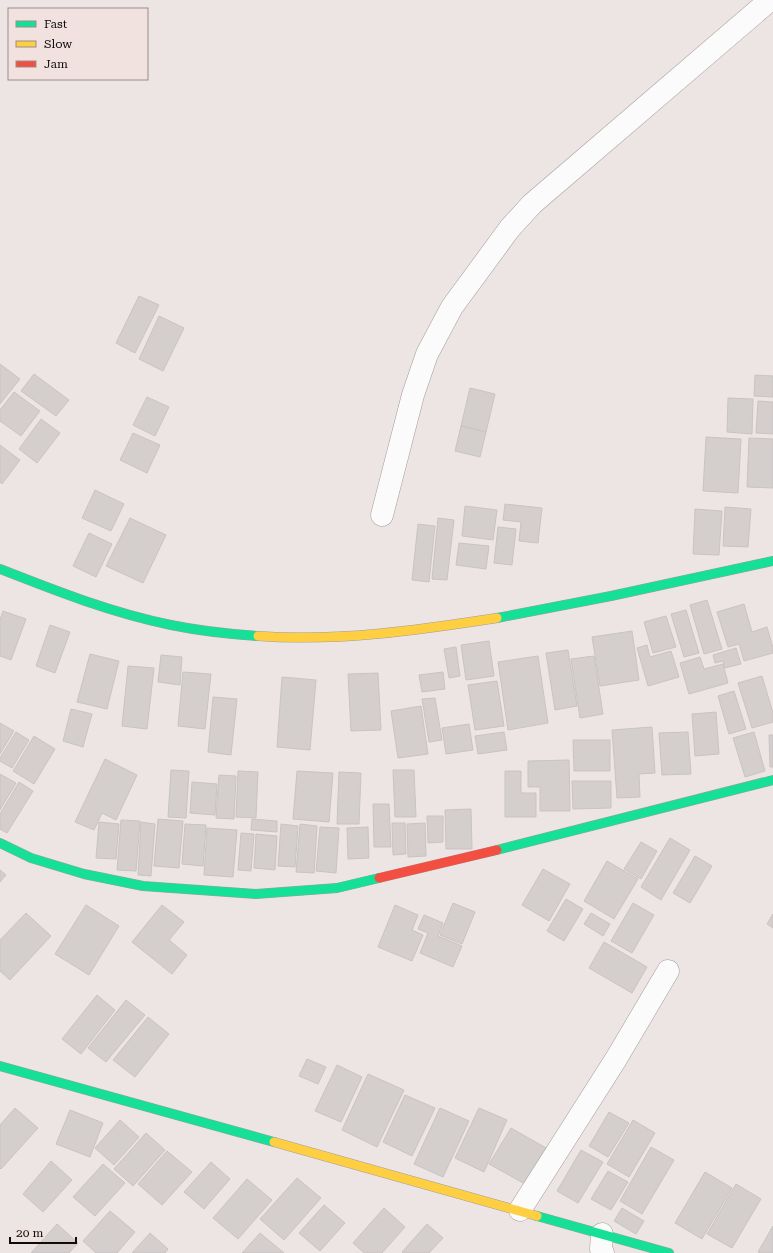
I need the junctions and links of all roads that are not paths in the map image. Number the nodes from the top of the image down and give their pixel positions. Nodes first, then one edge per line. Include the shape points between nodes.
1 (770, 0) edge
2 (382, 515) dead end
3 (773, 561) edge
4 (0, 569) edge
5 (773, 780) edge
6 (0, 843) edge
7 (668, 971) dead end
8 (0, 1066) edge
9 (520, 1210) junction
10 (602, 1243) edge
11 (669, 1253) edge

1 - 2 street via 532,204 506,234 452,307 427,354 413,395
3 - 4 street via 577,604 460,624 334,638 228,634 164,624 113,610
5 - 6 street via 337,888 288,892 256,894 143,886 84,874 31,858
7 - 9 street via 616,1059
8 - 9 street
9 - 10 street
10 - 11 street

